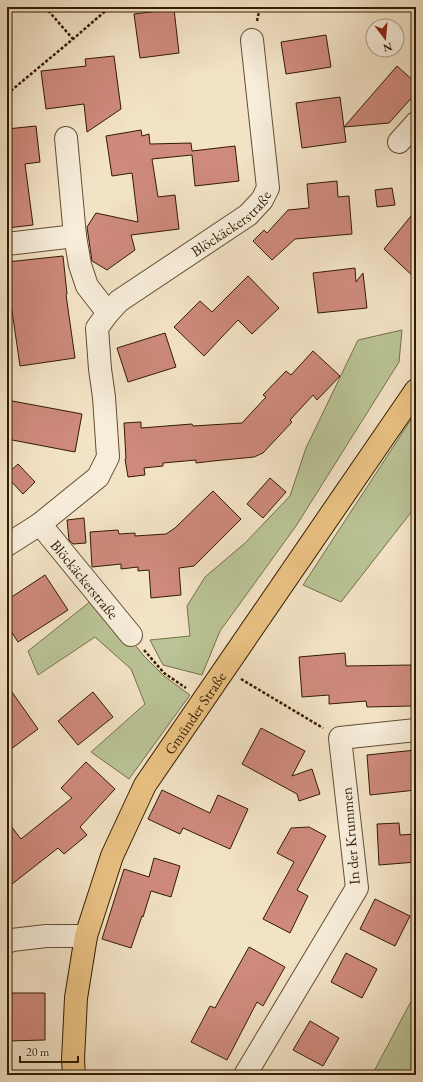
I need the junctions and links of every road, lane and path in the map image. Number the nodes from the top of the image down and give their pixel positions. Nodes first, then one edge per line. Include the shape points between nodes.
1 (45, 7) edge
2 (110, 7) edge
3 (73, 39) junction
4 (252, 40) dead end
5 (7, 94) edge
6 (416, 123) edge
7 (66, 138) dead end
8 (398, 142) dead end
9 (75, 236) junction
10 (7, 244) edge
11 (108, 313) junction
12 (416, 390) edge
13 (40, 524) junction
14 (7, 545) edge
15 (131, 635) joint
16 (226, 668) junction
17 (203, 700) junction
18 (416, 730) edge
19 (340, 738) junction
20 (86, 936) junction
21 (7, 942) edge
22 (74, 1075) edge
23 (245, 1075) edge

1 - 3 path
2 - 3 path
3 - 5 path
4 - 11 street, Blöckäckerstraße via 268,188 262,200 248,215 119,301
6 - 8 street
7 - 9 street
9 - 10 street
9 - 11 street via 87,286
11 - 13 street, Blöckäckerstraße via 97,328 108,457 98,478
12 - 16 main road, Gmünder Straße
13 - 14 street, Blöckäckerstraße
13 - 15 street, Blöckäckerstraße
15 - 17 path via 164,673
16 - 17 main road, Gmünder Straße
16 - 19 path
17 - 20 main road, Gmünder Straße via 145,785 112,856
18 - 19 street
19 - 23 street, In der Krummen via 357,888
20 - 21 street via 46,936
20 - 22 main road, Gmünder Straße via 76,998

